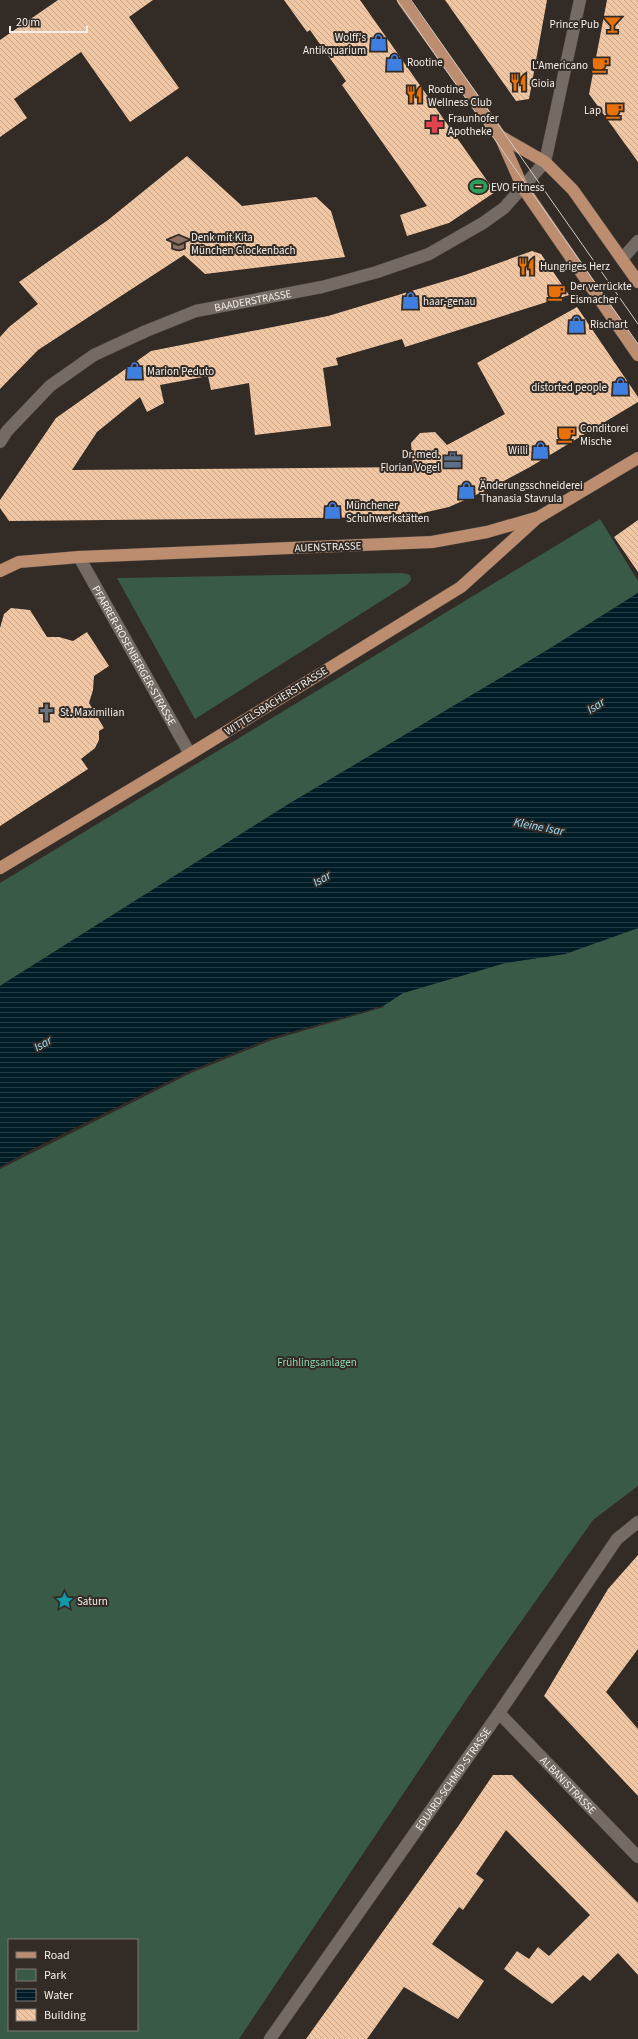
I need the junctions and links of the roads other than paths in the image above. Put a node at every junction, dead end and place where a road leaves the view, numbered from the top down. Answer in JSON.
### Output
{"nodes":[{"id":1,"x":403,"y":0,"type":"edge"},
{"id":2,"x":580,"y":0,"type":"edge"},
{"id":3,"x":500,"y":136,"type":"junction"},
{"id":4,"x":545,"y":162,"type":"junction"},
{"id":5,"x":523,"y":188,"type":"junction"},
{"id":6,"x":638,"y":241,"type":"edge"},
{"id":7,"x":622,"y":260,"type":"junction"},
{"id":8,"x":638,"y":282,"type":"edge"},
{"id":9,"x":638,"y":355,"type":"edge"},
{"id":10,"x":0,"y":442,"type":"edge"},
{"id":11,"x":638,"y":458,"type":"edge"},
{"id":12,"x":539,"y":517,"type":"junction"},
{"id":13,"x":79,"y":557,"type":"junction"},
{"id":14,"x":0,"y":571,"type":"edge"},
{"id":15,"x":190,"y":754,"type":"junction"},
{"id":16,"x":0,"y":868,"type":"edge"},
{"id":17,"x":638,"y":1522,"type":"edge"},
{"id":18,"x":499,"y":1713,"type":"junction"},
{"id":19,"x":638,"y":1857,"type":"edge"},
{"id":20,"x":270,"y":2039,"type":"edge"}],
"edges":[{"from":1,"to":3,"type":"main road"},
{"from":2,"to":4,"type":"street"},
{"from":3,"to":4,"type":"main road"},
{"from":3,"to":5,"type":"main road"},
{"from":4,"to":5,"type":"street","name":"BAADERSTRASSE"},
{"from":4,"to":7,"type":"main road"},
{"from":5,"to":9,"type":"main road"},
{"from":5,"to":10,"type":"street","name":"BAADERSTRASSE"},
{"from":6,"to":7,"type":"street"},
{"from":7,"to":8,"type":"main road"},
{"from":11,"to":12,"type":"main road","name":"AUENSTRASSE"},
{"from":12,"to":13,"type":"main road","name":"AUENSTRASSE"},
{"from":12,"to":15,"type":"main road","name":"WITTELSBACHERSTRASSE"},
{"from":13,"to":14,"type":"main road","name":"AUENSTRASSE"},
{"from":13,"to":15,"type":"street","name":"PFARRER-ROSENBERGER-STRASSE"},
{"from":15,"to":16,"type":"main road","name":"WITTELSBACHERSTRASSE"},
{"from":17,"to":18,"type":"street","name":"EDUARD-SCHMID-STRASSE"},
{"from":18,"to":19,"type":"street","name":"ALBANISTRASSE"},
{"from":18,"to":20,"type":"street","name":"EDUARD-SCHMID-STRASSE"}]}
